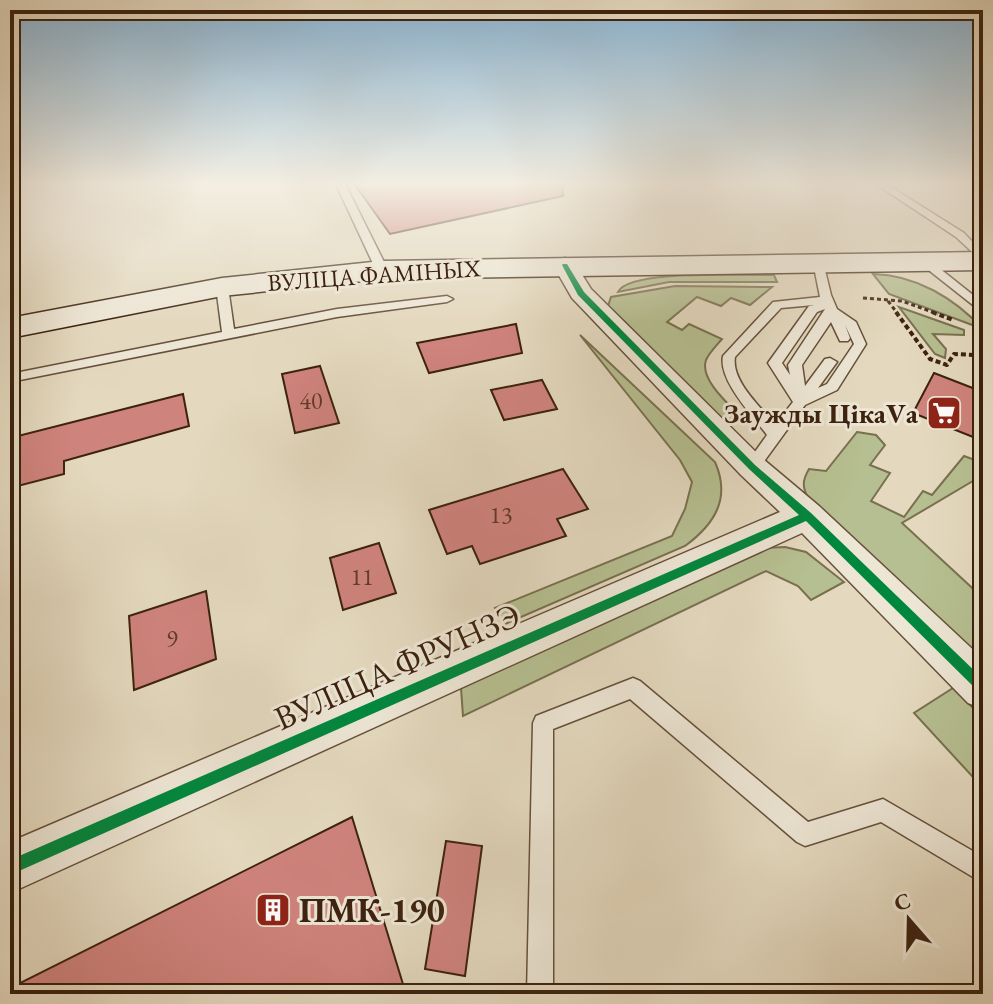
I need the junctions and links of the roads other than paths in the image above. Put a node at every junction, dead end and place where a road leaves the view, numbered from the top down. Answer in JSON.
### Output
{"nodes":[{"id":1,"x":362,"y":229,"type":"edge"},
{"id":2,"x":950,"y":229,"type":"edge"},
{"id":3,"x":983,"y":260,"type":"edge"},
{"id":4,"x":818,"y":262,"type":"junction"},
{"id":5,"x":925,"y":262,"type":"junction"},
{"id":6,"x":565,"y":265,"type":"junction"},
{"id":7,"x":382,"y":270,"type":"junction"},
{"id":8,"x":222,"y":287,"type":"junction"},
{"id":9,"x":447,"y":299,"type":"dead end"},
{"id":10,"x":828,"y":302,"type":"junction"},
{"id":11,"x":983,"y":309,"type":"edge"},
{"id":12,"x":10,"y":328,"type":"edge"},
{"id":13,"x":228,"y":334,"type":"junction"},
{"id":14,"x":844,"y":338,"type":"dead end"},
{"id":15,"x":830,"y":362,"type":"dead end"},
{"id":16,"x":10,"y":378,"type":"edge"},
{"id":17,"x":800,"y":402,"type":"junction"},
{"id":18,"x":775,"y":435,"type":"junction"},
{"id":19,"x":752,"y":467,"type":"junction"},
{"id":20,"x":807,"y":516,"type":"junction"},
{"id":21,"x":983,"y":688,"type":"edge"},
{"id":22,"x":10,"y":868,"type":"edge"},
{"id":23,"x":983,"y":871,"type":"edge"},
{"id":24,"x":540,"y":994,"type":"edge"}],
"edges":[{"from":1,"to":7,"type":"lane"},
{"from":2,"to":3,"type":"lane"},
{"from":3,"to":5,"type":"main road","name":"ВУЛІЦА ФАМІНЫХ"},
{"from":4,"to":5,"type":"main road","name":"ВУЛІЦА ФАМІНЫХ"},
{"from":4,"to":6,"type":"main road","name":"ВУЛІЦА ФАМІНЫХ"},
{"from":4,"to":10,"type":"lane"},
{"from":5,"to":11,"type":"lane"},
{"from":6,"to":7,"type":"main road","name":"ВУЛІЦА ФАМІНЫХ"},
{"from":6,"to":19,"type":"street"},
{"from":7,"to":8,"type":"main road","name":"ВУЛІЦА ФАМІНЫХ"},
{"from":8,"to":12,"type":"main road","name":"ВУЛІЦА ФАМІНЫХ"},
{"from":8,"to":13,"type":"lane"},
{"from":9,"to":13,"type":"lane"},
{"from":10,"to":14,"type":"lane"},
{"from":10,"to":17,"type":"lane"},
{"from":10,"to":17,"type":"lane"},
{"from":10,"to":17,"type":"lane"},
{"from":10,"to":18,"type":"lane"},
{"from":13,"to":16,"type":"lane"},
{"from":15,"to":17,"type":"lane"},
{"from":17,"to":18,"type":"lane"},
{"from":18,"to":19,"type":"lane"},
{"from":19,"to":20,"type":"street"},
{"from":20,"to":21,"type":"street"},
{"from":20,"to":22,"type":"street","name":"ВУЛІЦА ФРУНЗЭ"},
{"from":23,"to":24,"type":"lane"}]}
